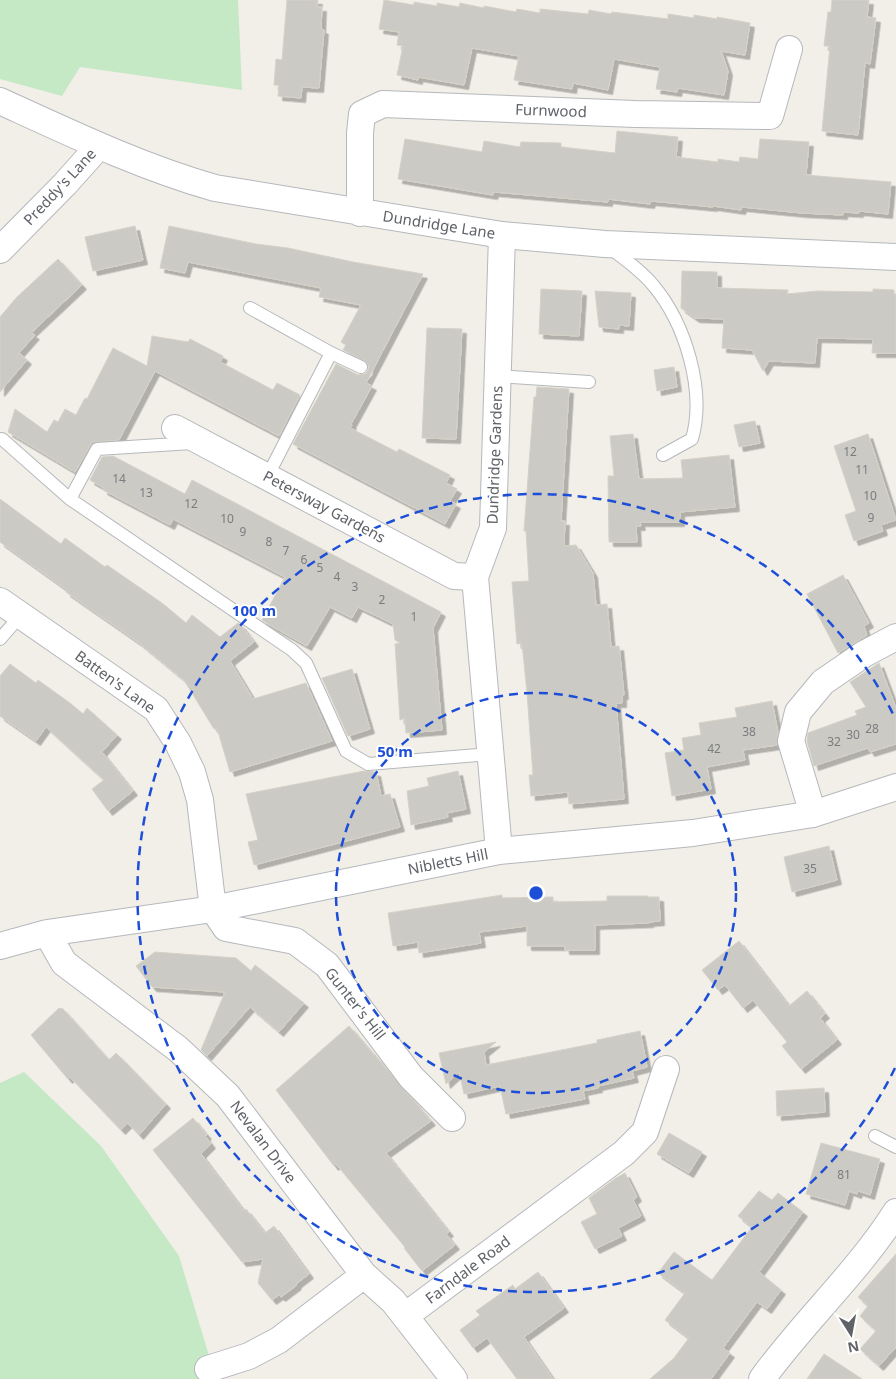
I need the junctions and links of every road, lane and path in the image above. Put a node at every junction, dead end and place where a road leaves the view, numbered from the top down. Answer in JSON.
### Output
{"nodes":[{"id":1,"x":789,"y":49,"type":"dead end"},
{"id":2,"x":0,"y":101,"type":"edge"},
{"id":3,"x":99,"y":146,"type":"junction"},
{"id":4,"x":360,"y":213,"type":"junction"},
{"id":5,"x":502,"y":235,"type":"junction"},
{"id":6,"x":605,"y":244,"type":"junction"},
{"id":7,"x":0,"y":250,"type":"edge"},
{"id":8,"x":896,"y":257,"type":"edge"},
{"id":9,"x":250,"y":308,"type":"dead end"},
{"id":10,"x":331,"y":353,"type":"junction"},
{"id":11,"x":361,"y":367,"type":"dead end"},
{"id":12,"x":498,"y":376,"type":"junction"},
{"id":13,"x":589,"y":382,"type":"dead end"},
{"id":14,"x":175,"y":428,"type":"dead end"},
{"id":15,"x":2,"y":439,"type":"dead end"},
{"id":16,"x":202,"y":443,"type":"junction"},
{"id":17,"x":663,"y":455,"type":"dead end"},
{"id":18,"x":267,"y":477,"type":"junction"},
{"id":19,"x":70,"y":499,"type":"junction"},
{"id":20,"x":475,"y":576,"type":"junction"},
{"id":21,"x":10,"y":608,"type":"edge"},
{"id":22,"x":896,"y":637,"type":"edge"},
{"id":23,"x":0,"y":639,"type":"edge"},
{"id":24,"x":490,"y":754,"type":"junction"},
{"id":25,"x":896,"y":787,"type":"edge"},
{"id":26,"x":813,"y":814,"type":"junction"},
{"id":27,"x":499,"y":851,"type":"junction"},
{"id":28,"x":214,"y":909,"type":"junction"},
{"id":29,"x":47,"y":933,"type":"junction"},
{"id":30,"x":0,"y":946,"type":"edge"},
{"id":31,"x":666,"y":1068,"type":"dead end"},
{"id":32,"x":452,"y":1118,"type":"dead end"},
{"id":33,"x":874,"y":1136,"type":"dead end"},
{"id":34,"x":896,"y":1147,"type":"edge"},
{"id":35,"x":896,"y":1212,"type":"edge"},
{"id":36,"x":364,"y":1276,"type":"junction"},
{"id":37,"x":405,"y":1316,"type":"junction"},
{"id":38,"x":208,"y":1369,"type":"dead end"},
{"id":39,"x":454,"y":1379,"type":"edge"},
{"id":40,"x":762,"y":1379,"type":"edge"}],
"edges":[{"from":1,"to":4,"type":"street","name":"Furnwood"},
{"from":2,"to":3,"type":"street","name":"Dundridge Lane"},
{"from":3,"to":4,"type":"street","name":"Dundridge Lane"},
{"from":3,"to":7,"type":"street","name":"Preddy's Lane"},
{"from":4,"to":5,"type":"street","name":"Dundridge Lane"},
{"from":5,"to":6,"type":"street","name":"Dundridge Lane"},
{"from":5,"to":12,"type":"street","name":"Dundridge Gardens"},
{"from":6,"to":8,"type":"street","name":"Dundridge Lane"},
{"from":6,"to":17,"type":"lane"},
{"from":9,"to":10,"type":"lane"},
{"from":10,"to":11,"type":"lane"},
{"from":10,"to":18,"type":"lane"},
{"from":12,"to":13,"type":"lane"},
{"from":12,"to":20,"type":"street","name":"Dundridge Gardens"},
{"from":14,"to":16,"type":"street","name":"Petersway Gardens"},
{"from":15,"to":19,"type":"lane"},
{"from":16,"to":18,"type":"street","name":"Petersway Gardens"},
{"from":16,"to":19,"type":"lane"},
{"from":18,"to":20,"type":"street","name":"Petersway Gardens"},
{"from":19,"to":24,"type":"lane"},
{"from":20,"to":24,"type":"street","name":"Dundridge Gardens"},
{"from":21,"to":23,"type":"lane"},
{"from":21,"to":28,"type":"street","name":"Batten's Lane"},
{"from":22,"to":26,"type":"street"},
{"from":24,"to":27,"type":"street","name":"Dundridge Gardens"},
{"from":25,"to":26,"type":"street","name":"Nibletts Hill"},
{"from":26,"to":27,"type":"street","name":"Nibletts Hill"},
{"from":27,"to":28,"type":"street","name":"Nibletts Hill"},
{"from":28,"to":29,"type":"street","name":"Nibletts Hill"},
{"from":28,"to":32,"type":"street","name":"Gunter's Hill"},
{"from":29,"to":30,"type":"street","name":"Nibletts Hill"},
{"from":29,"to":36,"type":"street","name":"Nevalan Drive"},
{"from":31,"to":37,"type":"street","name":"Farndale Road"},
{"from":33,"to":34,"type":"lane"},
{"from":35,"to":40,"type":"street"},
{"from":36,"to":37,"type":"street","name":"Nevalan Drive"},
{"from":36,"to":38,"type":"street"},
{"from":37,"to":39,"type":"street","name":"Nevalan Drive"}]}
